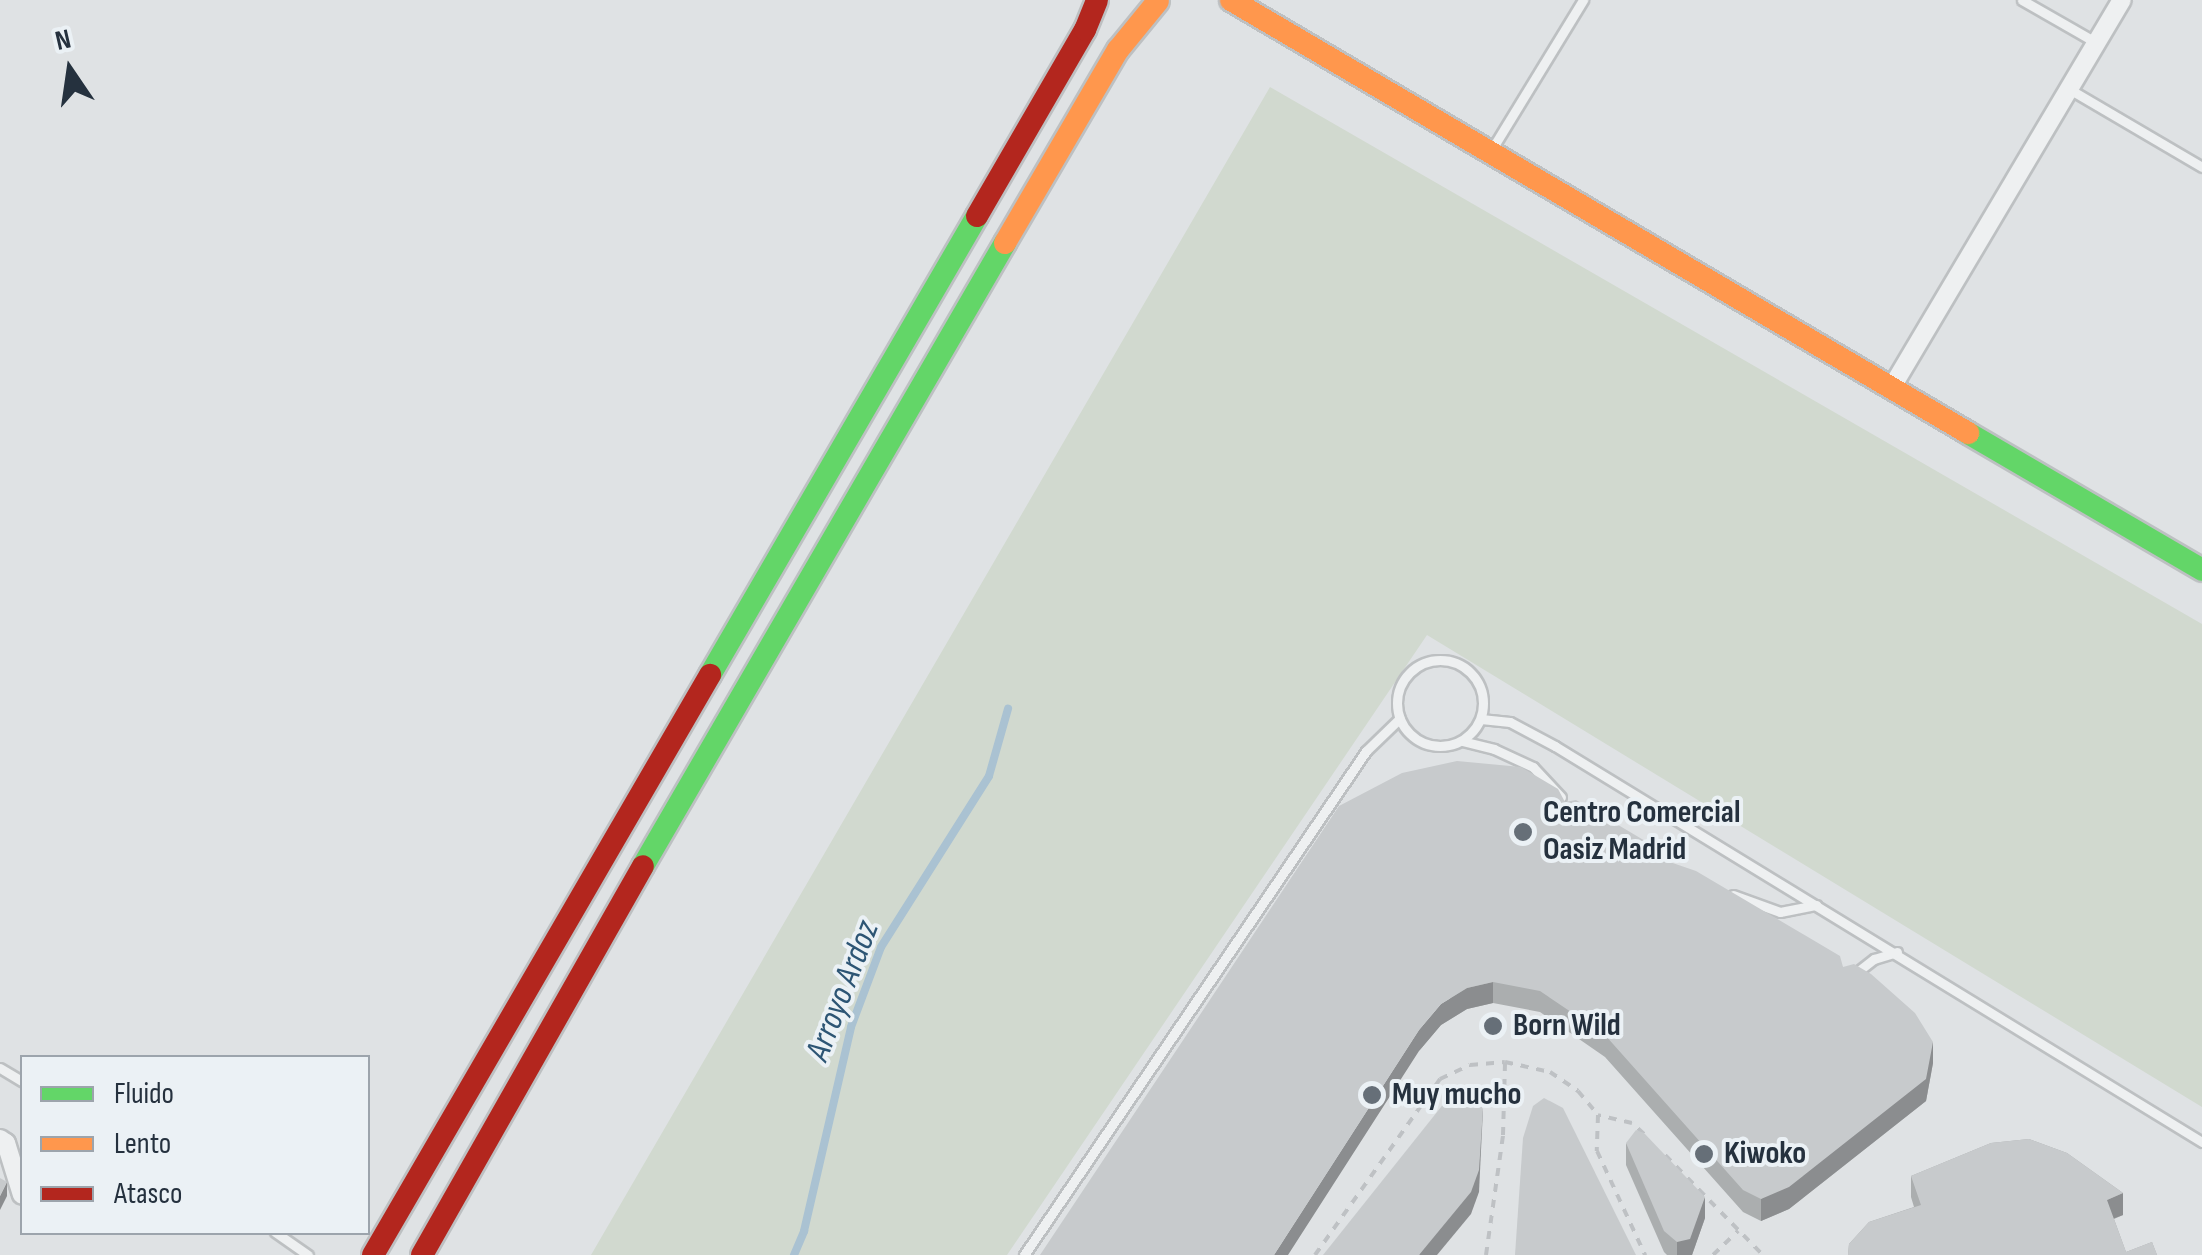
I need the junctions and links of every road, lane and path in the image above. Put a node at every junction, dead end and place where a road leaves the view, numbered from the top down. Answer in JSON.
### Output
{"nodes":[{"id":1,"x":1097,"y":0,"type":"edge"},
{"id":2,"x":1136,"y":0,"type":"edge"},
{"id":3,"x":1231,"y":0,"type":"edge"},
{"id":4,"x":1583,"y":0,"type":"edge"},
{"id":5,"x":2022,"y":0,"type":"edge"},
{"id":6,"x":2122,"y":0,"type":"edge"},
{"id":7,"x":1160,"y":1,"type":"edge"},
{"id":8,"x":2097,"y":43,"type":"junction"},
{"id":9,"x":2069,"y":89,"type":"junction"},
{"id":10,"x":1490,"y":151,"type":"junction"},
{"id":11,"x":2202,"y":167,"type":"edge"},
{"id":12,"x":1892,"y":387,"type":"junction"},
{"id":13,"x":2202,"y":570,"type":"edge"},
{"id":14,"x":1400,"y":718,"type":"junction"},
{"id":15,"x":1482,"y":719,"type":"junction"},
{"id":16,"x":1462,"y":741,"type":"junction"},
{"id":17,"x":1563,"y":803,"type":"edge"},
{"id":18,"x":1726,"y":892,"type":"edge"},
{"id":19,"x":1816,"y":905,"type":"junction"},
{"id":20,"x":1898,"y":952,"type":"junction"},
{"id":21,"x":1847,"y":982,"type":"edge"},
{"id":22,"x":1506,"y":1062,"type":"junction"},
{"id":23,"x":1598,"y":1116,"type":"junction"},
{"id":24,"x":1644,"y":1135,"type":"edge"},
{"id":25,"x":0,"y":1140,"type":"edge"},
{"id":26,"x":2202,"y":1142,"type":"edge"},
{"id":27,"x":1657,"y":1147,"type":"edge"},
{"id":28,"x":20,"y":1188,"type":"edge"},
{"id":29,"x":1738,"y":1231,"type":"junction"},
{"id":30,"x":279,"y":1235,"type":"edge"},
{"id":31,"x":308,"y":1255,"type":"edge"},
{"id":32,"x":373,"y":1255,"type":"edge"},
{"id":33,"x":422,"y":1255,"type":"edge"},
{"id":34,"x":1024,"y":1255,"type":"edge"},
{"id":35,"x":1314,"y":1255,"type":"edge"},
{"id":36,"x":1486,"y":1255,"type":"edge"},
{"id":37,"x":1645,"y":1255,"type":"edge"},
{"id":38,"x":1713,"y":1255,"type":"edge"},
{"id":39,"x":1762,"y":1255,"type":"edge"}],
"edges":[{"from":1,"to":32,"type":"street"},
{"from":2,"to":7,"type":"street"},
{"from":3,"to":10,"type":"street"},
{"from":4,"to":10,"type":"lane"},
{"from":5,"to":8,"type":"lane"},
{"from":6,"to":8,"type":"street"},
{"from":7,"to":33,"type":"street"},
{"from":8,"to":9,"type":"street"},
{"from":9,"to":11,"type":"lane"},
{"from":9,"to":12,"type":"street"},
{"from":10,"to":12,"type":"street"},
{"from":12,"to":13,"type":"street"},
{"from":14,"to":15,"type":"lane"},
{"from":14,"to":16,"type":"lane"},
{"from":14,"to":34,"type":"lane"},
{"from":15,"to":16,"type":"lane"},
{"from":15,"to":19,"type":"lane"},
{"from":16,"to":17,"type":"lane"},
{"from":18,"to":19,"type":"lane"},
{"from":19,"to":20,"type":"lane"},
{"from":20,"to":21,"type":"lane"},
{"from":20,"to":26,"type":"lane"},
{"from":22,"to":23,"type":"path"},
{"from":22,"to":35,"type":"path"},
{"from":22,"to":36,"type":"path"},
{"from":23,"to":24,"type":"path"},
{"from":23,"to":37,"type":"path"},
{"from":25,"to":28,"type":"street"},
{"from":27,"to":29,"type":"path"},
{"from":29,"to":38,"type":"path"},
{"from":29,"to":39,"type":"path"},
{"from":30,"to":31,"type":"lane"}]}
